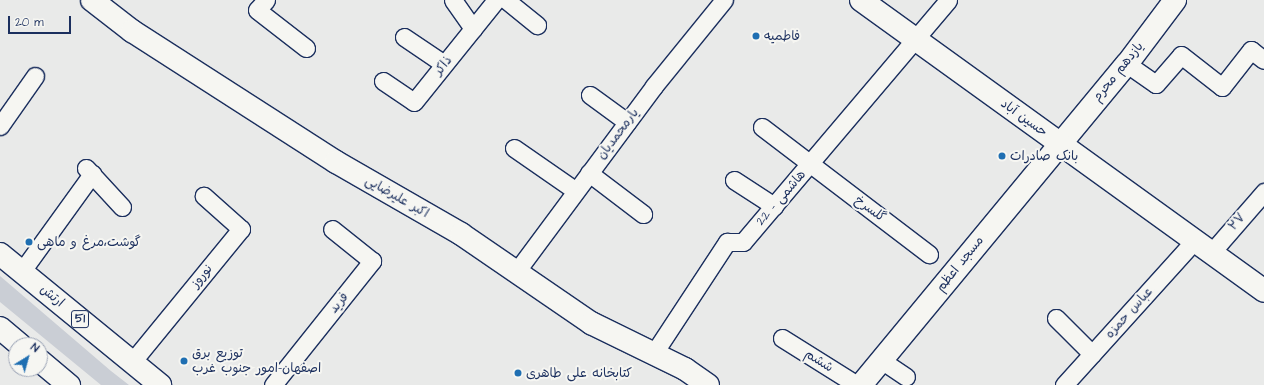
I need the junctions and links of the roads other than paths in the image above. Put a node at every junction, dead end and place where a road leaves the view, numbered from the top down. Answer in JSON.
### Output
{"nodes":[{"id":1,"x":92,"y":0,"type":"edge"},
{"id":2,"x":266,"y":0,"type":"edge"},
{"id":3,"x":454,"y":0,"type":"edge"},
{"id":4,"x":496,"y":0,"type":"edge"},
{"id":5,"x":506,"y":0,"type":"edge"},
{"id":6,"x":724,"y":0,"type":"edge"},
{"id":7,"x":861,"y":0,"type":"edge"},
{"id":8,"x":948,"y":0,"type":"edge"},
{"id":9,"x":1175,"y":0,"type":"edge"},
{"id":10,"x":538,"y":25,"type":"dead end"},
{"id":11,"x":473,"y":29,"type":"junction"},
{"id":12,"x":404,"y":37,"type":"dead end"},
{"id":13,"x":917,"y":41,"type":"junction"},
{"id":14,"x":306,"y":48,"type":"dead end"},
{"id":15,"x":1264,"y":60,"type":"edge"},
{"id":16,"x":444,"y":64,"type":"junction"},
{"id":17,"x":1127,"y":64,"type":"junction"},
{"id":18,"x":35,"y":76,"type":"dead end"},
{"id":19,"x":383,"y":82,"type":"dead end"},
{"id":20,"x":590,"y":95,"type":"dead end"},
{"id":21,"x":627,"y":122,"type":"junction"},
{"id":22,"x":0,"y":126,"type":"edge"},
{"id":23,"x":762,"y":127,"type":"dead end"},
{"id":24,"x":1058,"y":143,"type":"junction"},
{"id":25,"x":514,"y":148,"type":"dead end"},
{"id":26,"x":811,"y":164,"type":"junction"},
{"id":27,"x":589,"y":173,"type":"junction"},
{"id":28,"x":734,"y":180,"type":"dead end"},
{"id":29,"x":576,"y":191,"type":"junction"},
{"id":30,"x":1264,"y":192,"type":"edge"},
{"id":31,"x":204,"y":196,"type":"dead end"},
{"id":32,"x":774,"y":206,"type":"junction"},
{"id":33,"x":122,"y":207,"type":"dead end"},
{"id":34,"x":643,"y":214,"type":"dead end"},
{"id":35,"x":332,"y":229,"type":"dead end"},
{"id":36,"x":1203,"y":247,"type":"junction"},
{"id":37,"x":0,"y":254,"type":"edge"},
{"id":38,"x":929,"y":254,"type":"dead end"},
{"id":39,"x":22,"y":271,"type":"junction"},
{"id":40,"x":516,"y":272,"type":"junction"},
{"id":41,"x":1264,"y":291,"type":"edge"},
{"id":42,"x":1056,"y":318,"type":"dead end"},
{"id":43,"x":0,"y":328,"type":"edge"},
{"id":44,"x":11,"y":337,"type":"edge"},
{"id":45,"x":782,"y":338,"type":"dead end"},
{"id":46,"x":654,"y":354,"type":"junction"},
{"id":47,"x":1092,"y":354,"type":"junction"},
{"id":48,"x":882,"y":360,"type":"junction"},
{"id":49,"x":132,"y":362,"type":"junction"},
{"id":50,"x":48,"y":368,"type":"edge"},
{"id":51,"x":906,"y":377,"type":"dead end"},
{"id":52,"x":69,"y":385,"type":"edge"},
{"id":53,"x":160,"y":385,"type":"edge"},
{"id":54,"x":274,"y":385,"type":"edge"},
{"id":55,"x":708,"y":385,"type":"edge"},
{"id":56,"x":857,"y":385,"type":"edge"},
{"id":57,"x":861,"y":385,"type":"edge"},
{"id":58,"x":1064,"y":385,"type":"edge"}],
"edges":[{"from":1,"to":40,"type":"street","name":"اکبر علیرضایی"},
{"from":2,"to":14,"type":"street"},
{"from":3,"to":11,"type":"street"},
{"from":4,"to":11,"type":"street","name":"ذاکر"},
{"from":5,"to":10,"type":"street"},
{"from":6,"to":21,"type":"street","name":"یارمحمدیان"},
{"from":7,"to":13,"type":"street","name":"حسین آباد"},
{"from":8,"to":13,"type":"street","name":"هاشمی - 22"},
{"from":9,"to":17,"type":"street","name":"یازدهم محرم"},
{"from":11,"to":16,"type":"street","name":"ذاکر"},
{"from":12,"to":16,"type":"street"},
{"from":13,"to":24,"type":"street","name":"حسین آباد"},
{"from":13,"to":26,"type":"street","name":"هاشمی - 22"},
{"from":15,"to":17,"type":"street"},
{"from":16,"to":19,"type":"street","name":"ذاکر"},
{"from":17,"to":24,"type":"street","name":"یازدهم محرم"},
{"from":18,"to":22,"type":"street"},
{"from":20,"to":21,"type":"street"},
{"from":21,"to":27,"type":"street","name":"یارمحمدیان"},
{"from":23,"to":26,"type":"street","name":"گلسرخ"},
{"from":24,"to":36,"type":"street","name":"حسین آباد"},
{"from":24,"to":48,"type":"street","name":"مسجد اعظم"},
{"from":25,"to":29,"type":"street"},
{"from":26,"to":32,"type":"street","name":"هاشمی - 22"},
{"from":26,"to":38,"type":"street","name":"گلسرخ"},
{"from":27,"to":29,"type":"street","name":"یارمحمدیان"},
{"from":27,"to":34,"type":"street"},
{"from":28,"to":32,"type":"street"},
{"from":29,"to":40,"type":"street","name":"یارمحمدیان"},
{"from":30,"to":36,"type":"street","name":"۲۷"},
{"from":31,"to":49,"type":"street","name":"نوروز"},
{"from":32,"to":46,"type":"street","name":"هاشمی - 22"},
{"from":33,"to":39,"type":"street"},
{"from":35,"to":54,"type":"street","name":"فرید"},
{"from":36,"to":41,"type":"street","name":"حسین آباد"},
{"from":36,"to":47,"type":"street","name":"عباس حمزه"},
{"from":37,"to":39,"type":"street","name":"ارتش","number":"51"},
{"from":39,"to":49,"type":"street","name":"ارتش","number":"51"},
{"from":40,"to":46,"type":"street","name":"اکبر علیرضایی"},
{"from":42,"to":47,"type":"street"},
{"from":43,"to":44,"type":"street"},
{"from":45,"to":56,"type":"street","name":"ششم"},
{"from":46,"to":55,"type":"street","name":"اکبر علیرضایی"},
{"from":47,"to":58,"type":"street","name":"عباس حمزه"},
{"from":48,"to":51,"type":"street"},
{"from":48,"to":57,"type":"street","name":"مسجد اعظم"},
{"from":49,"to":53,"type":"street","name":"ارتش","number":"51"},
{"from":50,"to":52,"type":"street"}]}
